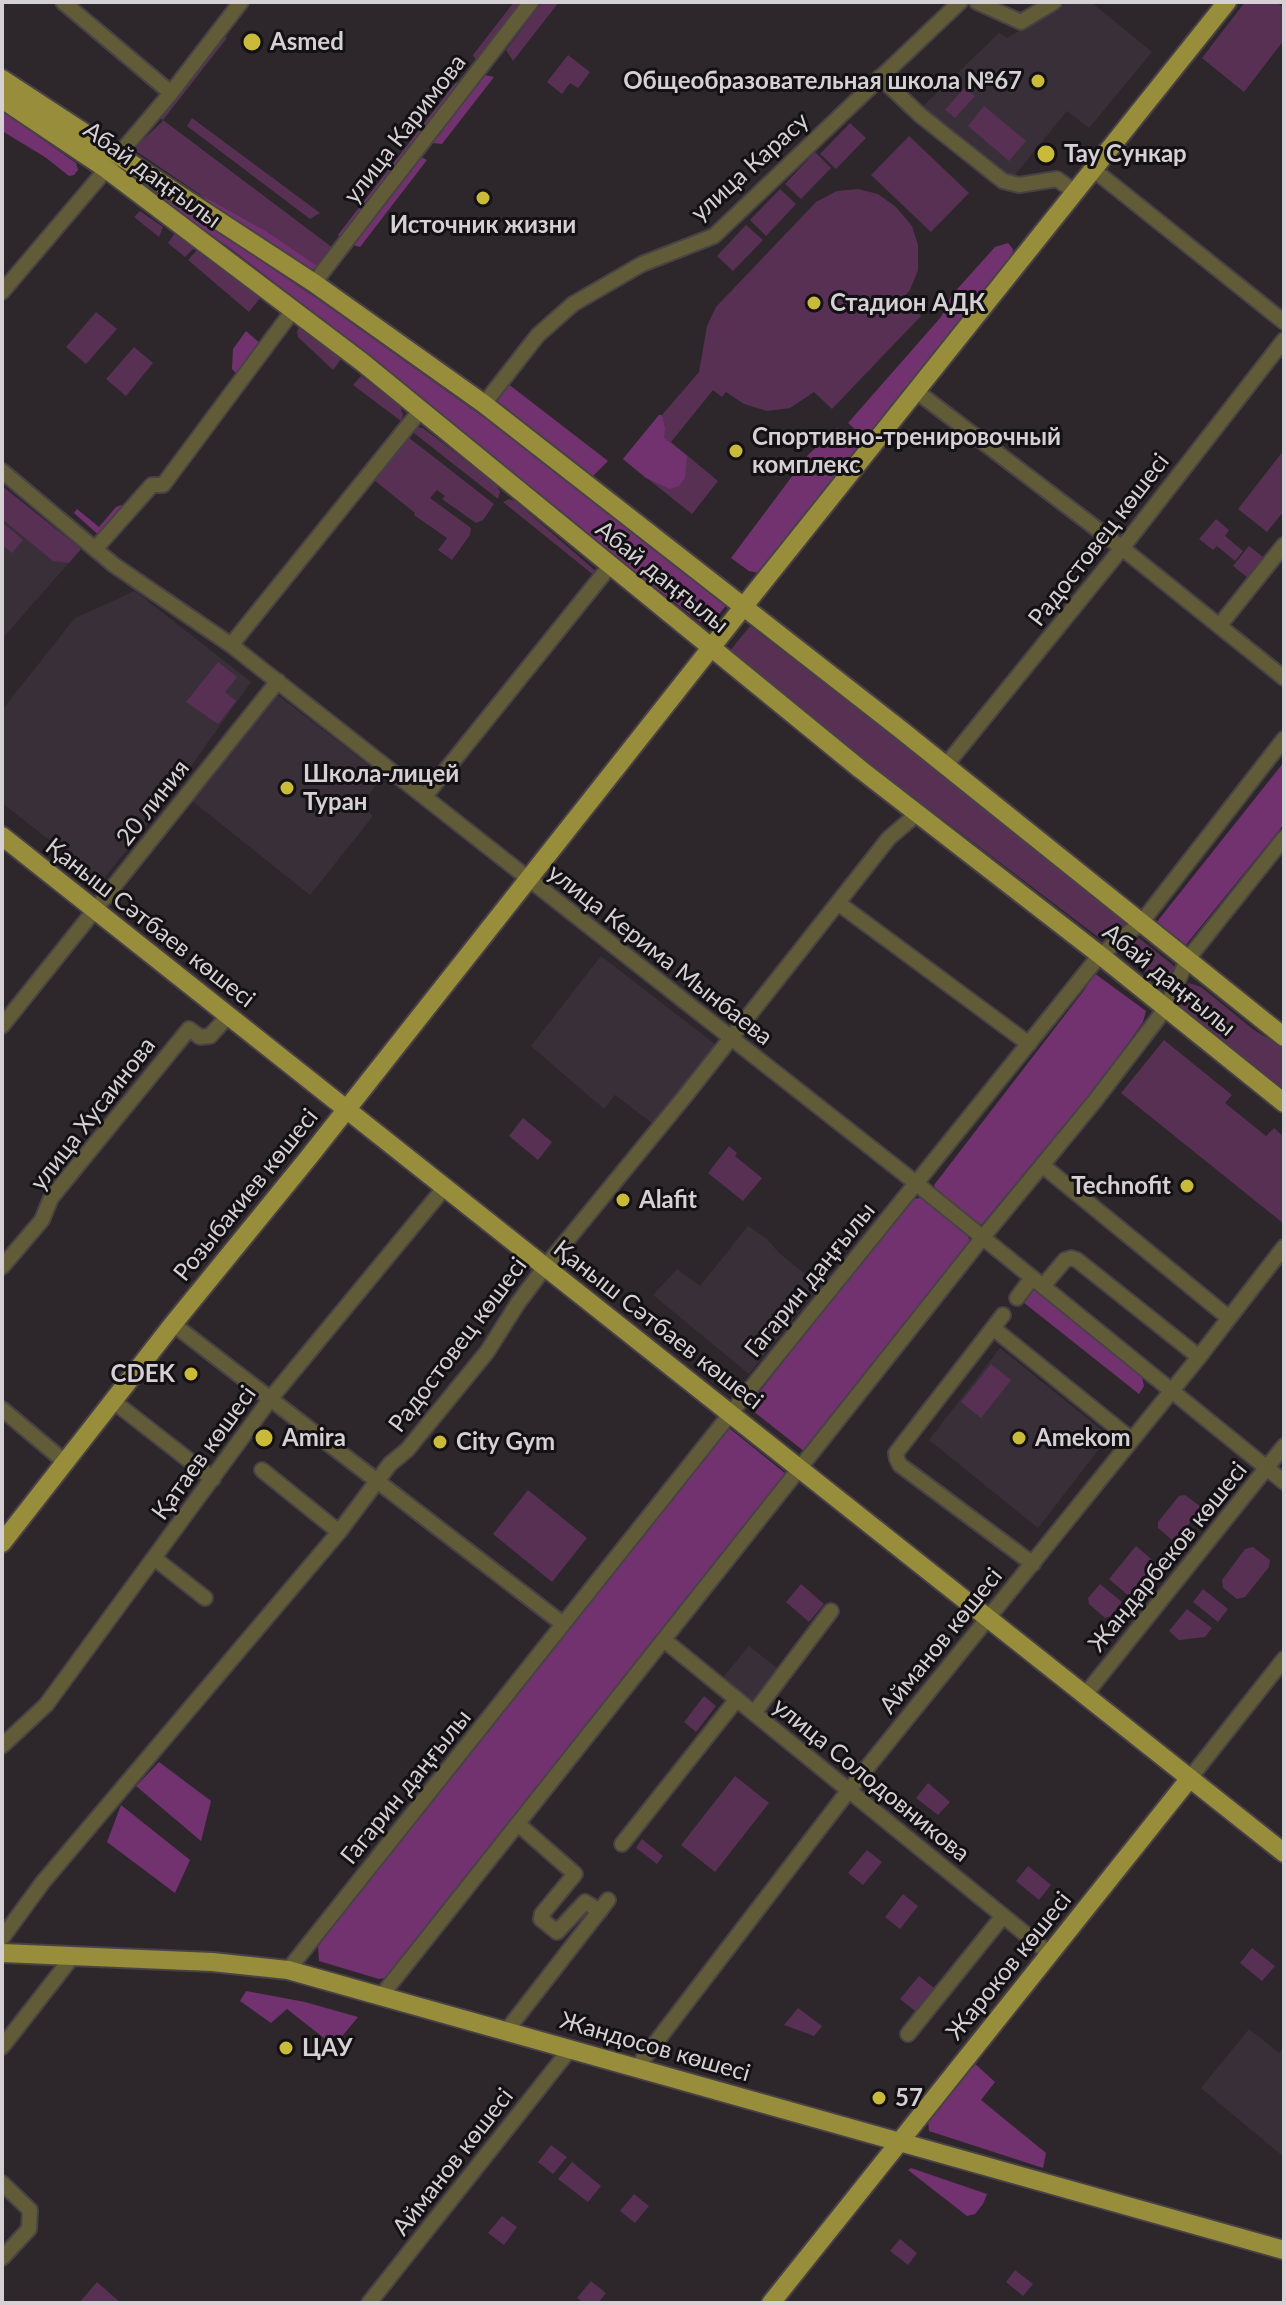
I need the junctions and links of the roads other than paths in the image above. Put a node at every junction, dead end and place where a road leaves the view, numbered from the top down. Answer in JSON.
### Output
{"nodes":[{"id":1,"x":63,"y":2,"type":"edge"},
{"id":2,"x":241,"y":2,"type":"edge"},
{"id":3,"x":531,"y":2,"type":"edge"},
{"id":4,"x":960,"y":2,"type":"edge"},
{"id":5,"x":977,"y":2,"type":"edge"},
{"id":6,"x":1054,"y":2,"type":"edge"},
{"id":7,"x":1227,"y":2,"type":"edge"},
{"id":8,"x":880,"y":77,"type":"junction"},
{"id":9,"x":2,"y":79,"type":"edge"},
{"id":10,"x":171,"y":93,"type":"junction"},
{"id":11,"x":2,"y":99,"type":"edge"},
{"id":12,"x":111,"y":160,"type":"junction"},
{"id":13,"x":1094,"y":170,"type":"junction"},
{"id":14,"x":1075,"y":192,"type":"junction"},
{"id":15,"x":314,"y":283,"type":"junction"},
{"id":16,"x":2,"y":292,"type":"edge"},
{"id":17,"x":294,"y":309,"type":"junction"},
{"id":18,"x":1284,"y":322,"type":"edge"},
{"id":19,"x":1284,"y":340,"type":"edge"},
{"id":20,"x":916,"y":391,"type":"junction"},
{"id":21,"x":484,"y":404,"type":"junction"},
{"id":22,"x":420,"y":411,"type":"junction"},
{"id":23,"x":2,"y":471,"type":"edge"},
{"id":24,"x":1284,"y":545,"type":"edge"},
{"id":25,"x":1122,"y":548,"type":"junction"},
{"id":26,"x":95,"y":549,"type":"junction"},
{"id":27,"x":610,"y":566,"type":"junction"},
{"id":28,"x":744,"y":606,"type":"junction"},
{"id":29,"x":1219,"y":626,"type":"junction"},
{"id":30,"x":231,"y":645,"type":"junction"},
{"id":31,"x":711,"y":649,"type":"junction"},
{"id":32,"x":1284,"y":678,"type":"edge"},
{"id":33,"x":278,"y":681,"type":"junction"},
{"id":34,"x":1284,"y":739,"type":"edge"},
{"id":35,"x":946,"y":765,"type":"junction"},
{"id":36,"x":425,"y":796,"type":"junction"},
{"id":37,"x":917,"y":814,"type":"junction"},
{"id":38,"x":2,"y":836,"type":"edge"},
{"id":39,"x":1284,"y":838,"type":"edge"},
{"id":40,"x":528,"y":879,"type":"junction"},
{"id":41,"x":838,"y":903,"type":"junction"},
{"id":42,"x":96,"y":911,"type":"junction"},
{"id":43,"x":1141,"y":923,"type":"junction"},
{"id":44,"x":1100,"y":955,"type":"junction"},
{"id":45,"x":1187,"y":960,"type":"junction"},
{"id":46,"x":1166,"y":1008,"type":"junction"},
{"id":47,"x":228,"y":1016,"type":"junction"},
{"id":48,"x":2,"y":1026,"type":"edge"},
{"id":49,"x":1284,"y":1037,"type":"edge"},
{"id":50,"x":730,"y":1039,"type":"junction"},
{"id":51,"x":1029,"y":1044,"type":"junction"},
{"id":52,"x":1284,"y":1103,"type":"edge"},
{"id":53,"x":346,"y":1109,"type":"junction"},
{"id":54,"x":1042,"y":1165,"type":"junction"},
{"id":55,"x":917,"y":1184,"type":"junction"},
{"id":56,"x":445,"y":1187,"type":"junction"},
{"id":57,"x":983,"y":1237,"type":"junction"},
{"id":58,"x":1284,"y":1247,"type":"edge"},
{"id":59,"x":2,"y":1267,"type":"edge"},
{"id":60,"x":545,"y":1267,"type":"junction"},
{"id":61,"x":1038,"y":1282,"type":"junction"},
{"id":62,"x":1017,"y":1298,"type":"dead end"},
{"id":63,"x":1003,"y":1315,"type":"dead end"},
{"id":64,"x":1229,"y":1318,"type":"junction"},
{"id":65,"x":173,"y":1324,"type":"junction"},
{"id":66,"x":993,"y":1328,"type":"junction"},
{"id":67,"x":1199,"y":1357,"type":"junction"},
{"id":68,"x":1171,"y":1391,"type":"junction"},
{"id":69,"x":271,"y":1398,"type":"junction"},
{"id":70,"x":113,"y":1401,"type":"junction"},
{"id":71,"x":2,"y":1409,"type":"edge"},
{"id":72,"x":731,"y":1413,"type":"junction"},
{"id":73,"x":1132,"y":1440,"type":"junction"},
{"id":74,"x":1284,"y":1446,"type":"edge"},
{"id":75,"x":65,"y":1462,"type":"junction"},
{"id":76,"x":800,"y":1469,"type":"junction"},
{"id":77,"x":1267,"y":1469,"type":"junction"},
{"id":78,"x":262,"y":1470,"type":"dead end"},
{"id":79,"x":213,"y":1479,"type":"junction"},
{"id":80,"x":379,"y":1482,"type":"junction"},
{"id":81,"x":1284,"y":1482,"type":"edge"},
{"id":82,"x":339,"y":1532,"type":"junction"},
{"id":83,"x":2,"y":1543,"type":"edge"},
{"id":84,"x":154,"y":1558,"type":"junction"},
{"id":85,"x":1033,"y":1564,"type":"junction"},
{"id":86,"x":205,"y":1598,"type":"dead end"},
{"id":87,"x":831,"y":1611,"type":"dead end"},
{"id":88,"x":989,"y":1618,"type":"junction"},
{"id":89,"x":563,"y":1624,"type":"junction"},
{"id":90,"x":664,"y":1640,"type":"junction"},
{"id":91,"x":1284,"y":1659,"type":"edge"},
{"id":92,"x":1085,"y":1695,"type":"junction"},
{"id":93,"x":737,"y":1699,"type":"junction"},
{"id":94,"x":754,"y":1713,"type":"junction"},
{"id":95,"x":2,"y":1746,"type":"edge"},
{"id":96,"x":1190,"y":1778,"type":"junction"},
{"id":97,"x":849,"y":1790,"type":"junction"},
{"id":98,"x":518,"y":1824,"type":"junction"},
{"id":99,"x":622,"y":1844,"type":"dead end"},
{"id":100,"x":1284,"y":1853,"type":"edge"},
{"id":101,"x":1003,"y":1916,"type":"junction"},
{"id":102,"x":2,"y":1938,"type":"edge"},
{"id":103,"x":2,"y":1953,"type":"edge"},
{"id":104,"x":1050,"y":1954,"type":"junction"},
{"id":105,"x":73,"y":1956,"type":"junction"},
{"id":106,"x":288,"y":1970,"type":"junction"},
{"id":107,"x":381,"y":1996,"type":"junction"},
{"id":108,"x":507,"y":2030,"type":"junction"},
{"id":109,"x":908,"y":2034,"type":"dead end"},
{"id":110,"x":2,"y":2047,"type":"edge"},
{"id":111,"x":571,"y":2048,"type":"junction"},
{"id":112,"x":637,"y":2067,"type":"junction"},
{"id":113,"x":900,"y":2141,"type":"junction"},
{"id":114,"x":2,"y":2183,"type":"edge"},
{"id":115,"x":1284,"y":2250,"type":"edge"},
{"id":116,"x":2,"y":2258,"type":"edge"},
{"id":117,"x":369,"y":2303,"type":"edge"},
{"id":118,"x":771,"y":2303,"type":"edge"}],
"edges":[{"from":1,"to":10,"type":"street"},
{"from":2,"to":10,"type":"street"},
{"from":3,"to":15,"type":"street","name":"улица Каримова"},
{"from":4,"to":8,"type":"street","name":"улица Карасу"},
{"from":5,"to":6,"type":"street"},
{"from":7,"to":13,"type":"main road"},
{"from":8,"to":14,"type":"street"},
{"from":8,"to":21,"type":"street","name":"улица Карасу"},
{"from":9,"to":12,"type":"main road","name":"Абай даңғылы"},
{"from":10,"to":12,"type":"street"},
{"from":11,"to":12,"type":"main road","name":"Абай даңғылы"},
{"from":12,"to":15,"type":"main road","name":"Абай даңғылы"},
{"from":12,"to":16,"type":"street"},
{"from":12,"to":17,"type":"main road","name":"Абай даңғылы"},
{"from":13,"to":14,"type":"main road"},
{"from":13,"to":18,"type":"street"},
{"from":14,"to":20,"type":"main road"},
{"from":15,"to":21,"type":"main road","name":"Абай даңғылы"},
{"from":17,"to":22,"type":"main road","name":"Абай даңғылы"},
{"from":17,"to":26,"type":"street"},
{"from":19,"to":25,"type":"street","name":"Радостовец көшесі"},
{"from":20,"to":25,"type":"street"},
{"from":20,"to":28,"type":"main road"},
{"from":21,"to":28,"type":"main road","name":"Абай даңғылы"},
{"from":22,"to":27,"type":"main road","name":"Абай даңғылы"},
{"from":22,"to":30,"type":"street"},
{"from":23,"to":26,"type":"street","name":"улица Керима Мынбаева"},
{"from":24,"to":29,"type":"street"},
{"from":25,"to":29,"type":"street"},
{"from":25,"to":35,"type":"street","name":"Радостовец көшесі"},
{"from":26,"to":30,"type":"street","name":"улица Керима Мынбаева"},
{"from":27,"to":31,"type":"main road","name":"Абай даңғылы"},
{"from":27,"to":36,"type":"street"},
{"from":28,"to":31,"type":"main road"},
{"from":28,"to":35,"type":"main road","name":"Абай даңғылы"},
{"from":29,"to":32,"type":"street"},
{"from":30,"to":33,"type":"street","name":"улица Керима Мынбаева"},
{"from":31,"to":37,"type":"main road","name":"Абай даңғылы"},
{"from":31,"to":40,"type":"main road","name":"Розыбакиев көшесі"},
{"from":33,"to":36,"type":"street","name":"улица Керима Мынбаева"},
{"from":33,"to":42,"type":"street","name":"20 линия"},
{"from":34,"to":43,"type":"street","name":"Гагарин даңғылы"},
{"from":35,"to":43,"type":"main road","name":"Абай даңғылы"},
{"from":36,"to":40,"type":"street","name":"улица Керима Мынбаева"},
{"from":37,"to":41,"type":"street","name":"Радостовец көшесі"},
{"from":37,"to":44,"type":"main road","name":"Абай даңғылы"},
{"from":38,"to":42,"type":"main road","name":"Қаныш Сәтбаев көшесі"},
{"from":39,"to":45,"type":"street"},
{"from":40,"to":50,"type":"street","name":"улица Керима Мынбаева"},
{"from":40,"to":53,"type":"main road","name":"Розыбакиев көшесі"},
{"from":41,"to":50,"type":"street","name":"Радостовец көшесі"},
{"from":41,"to":51,"type":"street"},
{"from":42,"to":47,"type":"main road","name":"Қаныш Сәтбаев көшесі"},
{"from":42,"to":48,"type":"street","name":"20 линия"},
{"from":43,"to":44,"type":"street","name":"Гагарин даңғылы"},
{"from":43,"to":45,"type":"main road","name":"Абай даңғылы"},
{"from":44,"to":46,"type":"main road","name":"Абай даңғылы"},
{"from":44,"to":51,"type":"street","name":"Гагарин даңғылы"},
{"from":45,"to":46,"type":"street"},
{"from":45,"to":49,"type":"main road","name":"Абай даңғылы"},
{"from":46,"to":52,"type":"main road","name":"Абай даңғылы"},
{"from":46,"to":54,"type":"street"},
{"from":47,"to":53,"type":"main road","name":"Қаныш Сәтбаев көшесі"},
{"from":47,"to":59,"type":"street","name":"улица Хусаинова"},
{"from":50,"to":55,"type":"street","name":"улица Керима Мынбаева"},
{"from":50,"to":60,"type":"street","name":"Радостовец көшесі"},
{"from":51,"to":55,"type":"street","name":"Гагарин даңғылы"},
{"from":53,"to":56,"type":"main road","name":"Қаныш Сәтбаев көшесі"},
{"from":53,"to":65,"type":"main road","name":"Розыбакиев көшесі"},
{"from":54,"to":57,"type":"street"},
{"from":54,"to":64,"type":"street"},
{"from":55,"to":57,"type":"street","name":"улица Керима Мынбаева"},
{"from":55,"to":72,"type":"street","name":"Гагарин даңғылы"},
{"from":56,"to":60,"type":"main road","name":"Қаныш Сәтбаев көшесі"},
{"from":56,"to":69,"type":"street","name":"Қатаев көшесі"},
{"from":57,"to":61,"type":"street","name":"улица Керима Мынбаева"},
{"from":57,"to":76,"type":"street"},
{"from":58,"to":64,"type":"street","name":"Айманов көшесі"},
{"from":60,"to":72,"type":"main road","name":"Қаныш Сәтбаев көшесі"},
{"from":60,"to":80,"type":"street","name":"Радостовец көшесі"},
{"from":61,"to":62,"type":"street"},
{"from":61,"to":67,"type":"street"},
{"from":61,"to":68,"type":"street","name":"улица Керима Мынбаева"},
{"from":63,"to":66,"type":"street"},
{"from":64,"to":67,"type":"street","name":"Айманов көшесі"},
{"from":65,"to":69,"type":"street"},
{"from":65,"to":70,"type":"main road","name":"Розыбакиев көшесі"},
{"from":66,"to":73,"type":"street"},
{"from":66,"to":85,"type":"street"},
{"from":67,"to":68,"type":"street","name":"Айманов көшесі"},
{"from":68,"to":73,"type":"street","name":"Айманов көшесі"},
{"from":68,"to":77,"type":"street","name":"улица Керима Мынбаева"},
{"from":69,"to":79,"type":"street","name":"Қатаев көшесі"},
{"from":69,"to":80,"type":"street"},
{"from":70,"to":75,"type":"main road","name":"Розыбакиев көшесі"},
{"from":70,"to":79,"type":"street"},
{"from":71,"to":75,"type":"street"},
{"from":72,"to":76,"type":"main road","name":"Қаныш Сәтбаев көшесі"},
{"from":72,"to":89,"type":"street","name":"Гагарин даңғылы"},
{"from":73,"to":85,"type":"street","name":"Айманов көшесі"},
{"from":74,"to":77,"type":"street","name":"Жандарбеков көшесі"},
{"from":75,"to":83,"type":"main road","name":"Розыбакиев көшесі"},
{"from":76,"to":88,"type":"main road","name":"Қаныш Сәтбаев көшесі"},
{"from":76,"to":90,"type":"street"},
{"from":77,"to":81,"type":"street","name":"улица Керима Мынбаева"},
{"from":77,"to":92,"type":"street","name":"Жандарбеков көшесі"},
{"from":78,"to":82,"type":"street"},
{"from":79,"to":84,"type":"street","name":"Қатаев көшесі"},
{"from":80,"to":82,"type":"street","name":"Радостовец көшесі"},
{"from":80,"to":89,"type":"street"},
{"from":82,"to":102,"type":"street","name":"Радостовец көшесі"},
{"from":84,"to":86,"type":"street"},
{"from":84,"to":95,"type":"street","name":"Қатаев көшесі"},
{"from":85,"to":88,"type":"street","name":"Айманов көшесі"},
{"from":87,"to":94,"type":"street"},
{"from":88,"to":92,"type":"main road","name":"Қаныш Сәтбаев көшесі"},
{"from":88,"to":97,"type":"street","name":"Айманов көшесі"},
{"from":89,"to":106,"type":"street","name":"Гагарин даңғылы"},
{"from":90,"to":93,"type":"street","name":"улица Солодовникова"},
{"from":90,"to":98,"type":"street"},
{"from":91,"to":96,"type":"street","name":"Жароков көшесі"},
{"from":92,"to":96,"type":"main road","name":"Қаныш Сәтбаев көшесі"},
{"from":93,"to":94,"type":"street","name":"улица Солодовникова"},
{"from":93,"to":99,"type":"street"},
{"from":94,"to":97,"type":"street","name":"улица Солодовникова"},
{"from":96,"to":100,"type":"main road","name":"Қаныш Сәтбаев көшесі"},
{"from":96,"to":104,"type":"main road","name":"Жароков көшесі"},
{"from":97,"to":101,"type":"street","name":"улица Солодовникова"},
{"from":97,"to":112,"type":"street","name":"Айманов көшесі"},
{"from":98,"to":107,"type":"street"},
{"from":98,"to":108,"type":"street"},
{"from":101,"to":104,"type":"street","name":"улица Солодовникова"},
{"from":101,"to":109,"type":"street"},
{"from":103,"to":105,"type":"main road","name":"Жандосов көшесі"},
{"from":104,"to":113,"type":"main road","name":"Жароков көшесі"},
{"from":105,"to":106,"type":"main road","name":"Жандосов көшесі"},
{"from":105,"to":110,"type":"street"},
{"from":106,"to":107,"type":"main road","name":"Жандосов көшесі"},
{"from":107,"to":108,"type":"main road","name":"Жандосов көшесі"},
{"from":108,"to":111,"type":"main road","name":"Жандосов көшесі"},
{"from":111,"to":112,"type":"main road","name":"Жандосов көшесі"},
{"from":111,"to":117,"type":"street","name":"Айманов көшесі"},
{"from":112,"to":113,"type":"main road","name":"Жандосов көшесі"},
{"from":113,"to":115,"type":"main road","name":"Жандосов көшесі"},
{"from":113,"to":118,"type":"main road","name":"Жароков көшесі"},
{"from":114,"to":116,"type":"street"}]}
